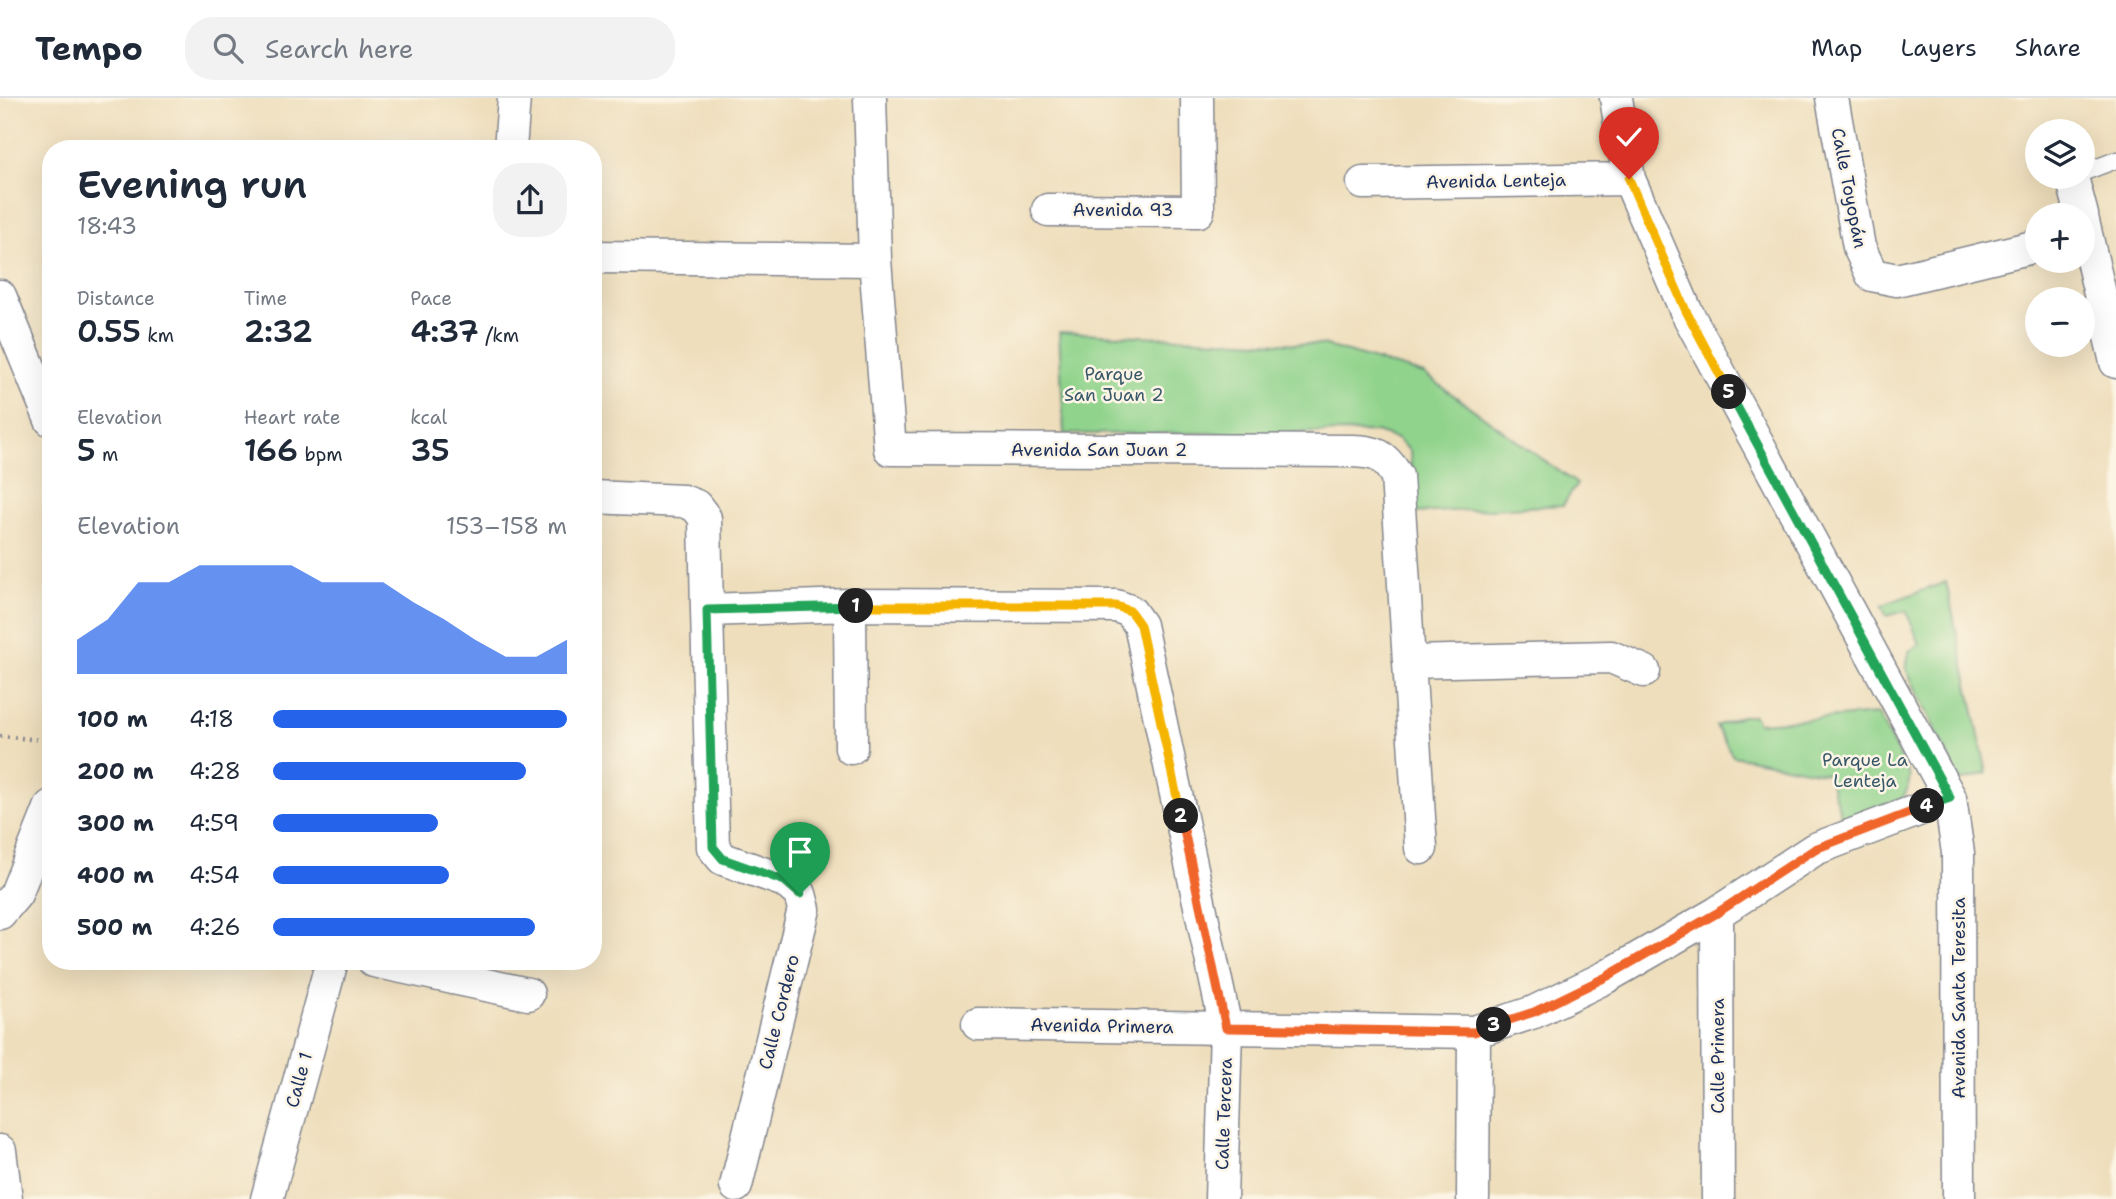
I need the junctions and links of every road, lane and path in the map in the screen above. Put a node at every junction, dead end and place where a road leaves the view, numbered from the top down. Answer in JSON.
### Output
{"nodes":[{"id":1,"x":514,"y":98,"type":"edge"},
{"id":2,"x":870,"y":98,"type":"edge"},
{"id":3,"x":1197,"y":98,"type":"edge"},
{"id":4,"x":1616,"y":98,"type":"edge"},
{"id":5,"x":1832,"y":98,"type":"edge"},
{"id":6,"x":511,"y":140,"type":"edge"},
{"id":7,"x":2116,"y":160,"type":"edge"},
{"id":8,"x":2095,"y":168,"type":"edge"},
{"id":9,"x":1629,"y":179,"type":"junction"},
{"id":10,"x":1363,"y":183,"type":"dead end"},
{"id":11,"x":1048,"y":210,"type":"dead end"},
{"id":12,"x":2025,"y":249,"type":"edge"},
{"id":13,"x":602,"y":257,"type":"edge"},
{"id":14,"x":875,"y":260,"type":"junction"},
{"id":15,"x":2095,"y":272,"type":"edge"},
{"id":16,"x":0,"y":296,"type":"edge"},
{"id":17,"x":2116,"y":362,"type":"edge"},
{"id":18,"x":42,"y":398,"type":"edge"},
{"id":19,"x":602,"y":497,"type":"edge"},
{"id":20,"x":850,"y":606,"type":"junction"},
{"id":21,"x":707,"y":610,"type":"junction"},
{"id":22,"x":1409,"y":662,"type":"junction"},
{"id":23,"x":1644,"y":671,"type":"dead end"},
{"id":24,"x":0,"y":736,"type":"edge"},
{"id":25,"x":42,"y":740,"type":"edge"},
{"id":26,"x":851,"y":748,"type":"dead end"},
{"id":27,"x":1950,"y":798,"type":"junction"},
{"id":28,"x":42,"y":829,"type":"edge"},
{"id":29,"x":1421,"y":848,"type":"dead end"},
{"id":30,"x":0,"y":913,"type":"edge"},
{"id":31,"x":1717,"y":913,"type":"junction"},
{"id":32,"x":330,"y":970,"type":"edge"},
{"id":33,"x":416,"y":970,"type":"edge"},
{"id":34,"x":528,"y":994,"type":"dead end"},
{"id":35,"x":978,"y":1024,"type":"dead end"},
{"id":36,"x":1226,"y":1028,"type":"junction"},
{"id":37,"x":1474,"y":1032,"type":"junction"},
{"id":38,"x":0,"y":1151,"type":"edge"},
{"id":39,"x":736,"y":1186,"type":"dead end"},
{"id":40,"x":6,"y":1199,"type":"edge"},
{"id":41,"x":267,"y":1199,"type":"edge"},
{"id":42,"x":1221,"y":1199,"type":"edge"},
{"id":43,"x":1473,"y":1199,"type":"edge"},
{"id":44,"x":1718,"y":1199,"type":"edge"},
{"id":45,"x":1959,"y":1199,"type":"edge"}],
"edges":[{"from":1,"to":6,"type":"street"},
{"from":2,"to":14,"type":"street"},
{"from":3,"to":11,"type":"street","name":"Avenida 93"},
{"from":4,"to":9,"type":"street"},
{"from":5,"to":12,"type":"street","name":"Calle Toyopán"},
{"from":7,"to":8,"type":"lane"},
{"from":9,"to":10,"type":"street","name":"Avenida Lenteja"},
{"from":9,"to":27,"type":"street"},
{"from":13,"to":14,"type":"street"},
{"from":14,"to":22,"type":"street","name":"Avenida San Juan 2"},
{"from":15,"to":17,"type":"street"},
{"from":16,"to":18,"type":"street"},
{"from":19,"to":21,"type":"street"},
{"from":20,"to":21,"type":"street"},
{"from":20,"to":26,"type":"street"},
{"from":20,"to":36,"type":"street","name":"Calle Tercera"},
{"from":21,"to":39,"type":"street","name":"Calle Cordero"},
{"from":22,"to":23,"type":"street"},
{"from":22,"to":29,"type":"street","name":"Avenida San Juan 2"},
{"from":24,"to":25,"type":"path"},
{"from":27,"to":31,"type":"street","name":"Avenida Primera"},
{"from":27,"to":45,"type":"street","name":"Avenida Santa Teresita"},
{"from":28,"to":30,"type":"street"},
{"from":31,"to":37,"type":"street","name":"Avenida Primera"},
{"from":31,"to":44,"type":"street","name":"Calle Primera"},
{"from":32,"to":41,"type":"street","name":"Calle 1"},
{"from":33,"to":34,"type":"street"},
{"from":35,"to":36,"type":"street","name":"Avenida Primera"},
{"from":36,"to":37,"type":"street","name":"Avenida Primera"},
{"from":36,"to":42,"type":"street","name":"Calle Tercera"},
{"from":37,"to":43,"type":"street"},
{"from":38,"to":40,"type":"street"}]}
